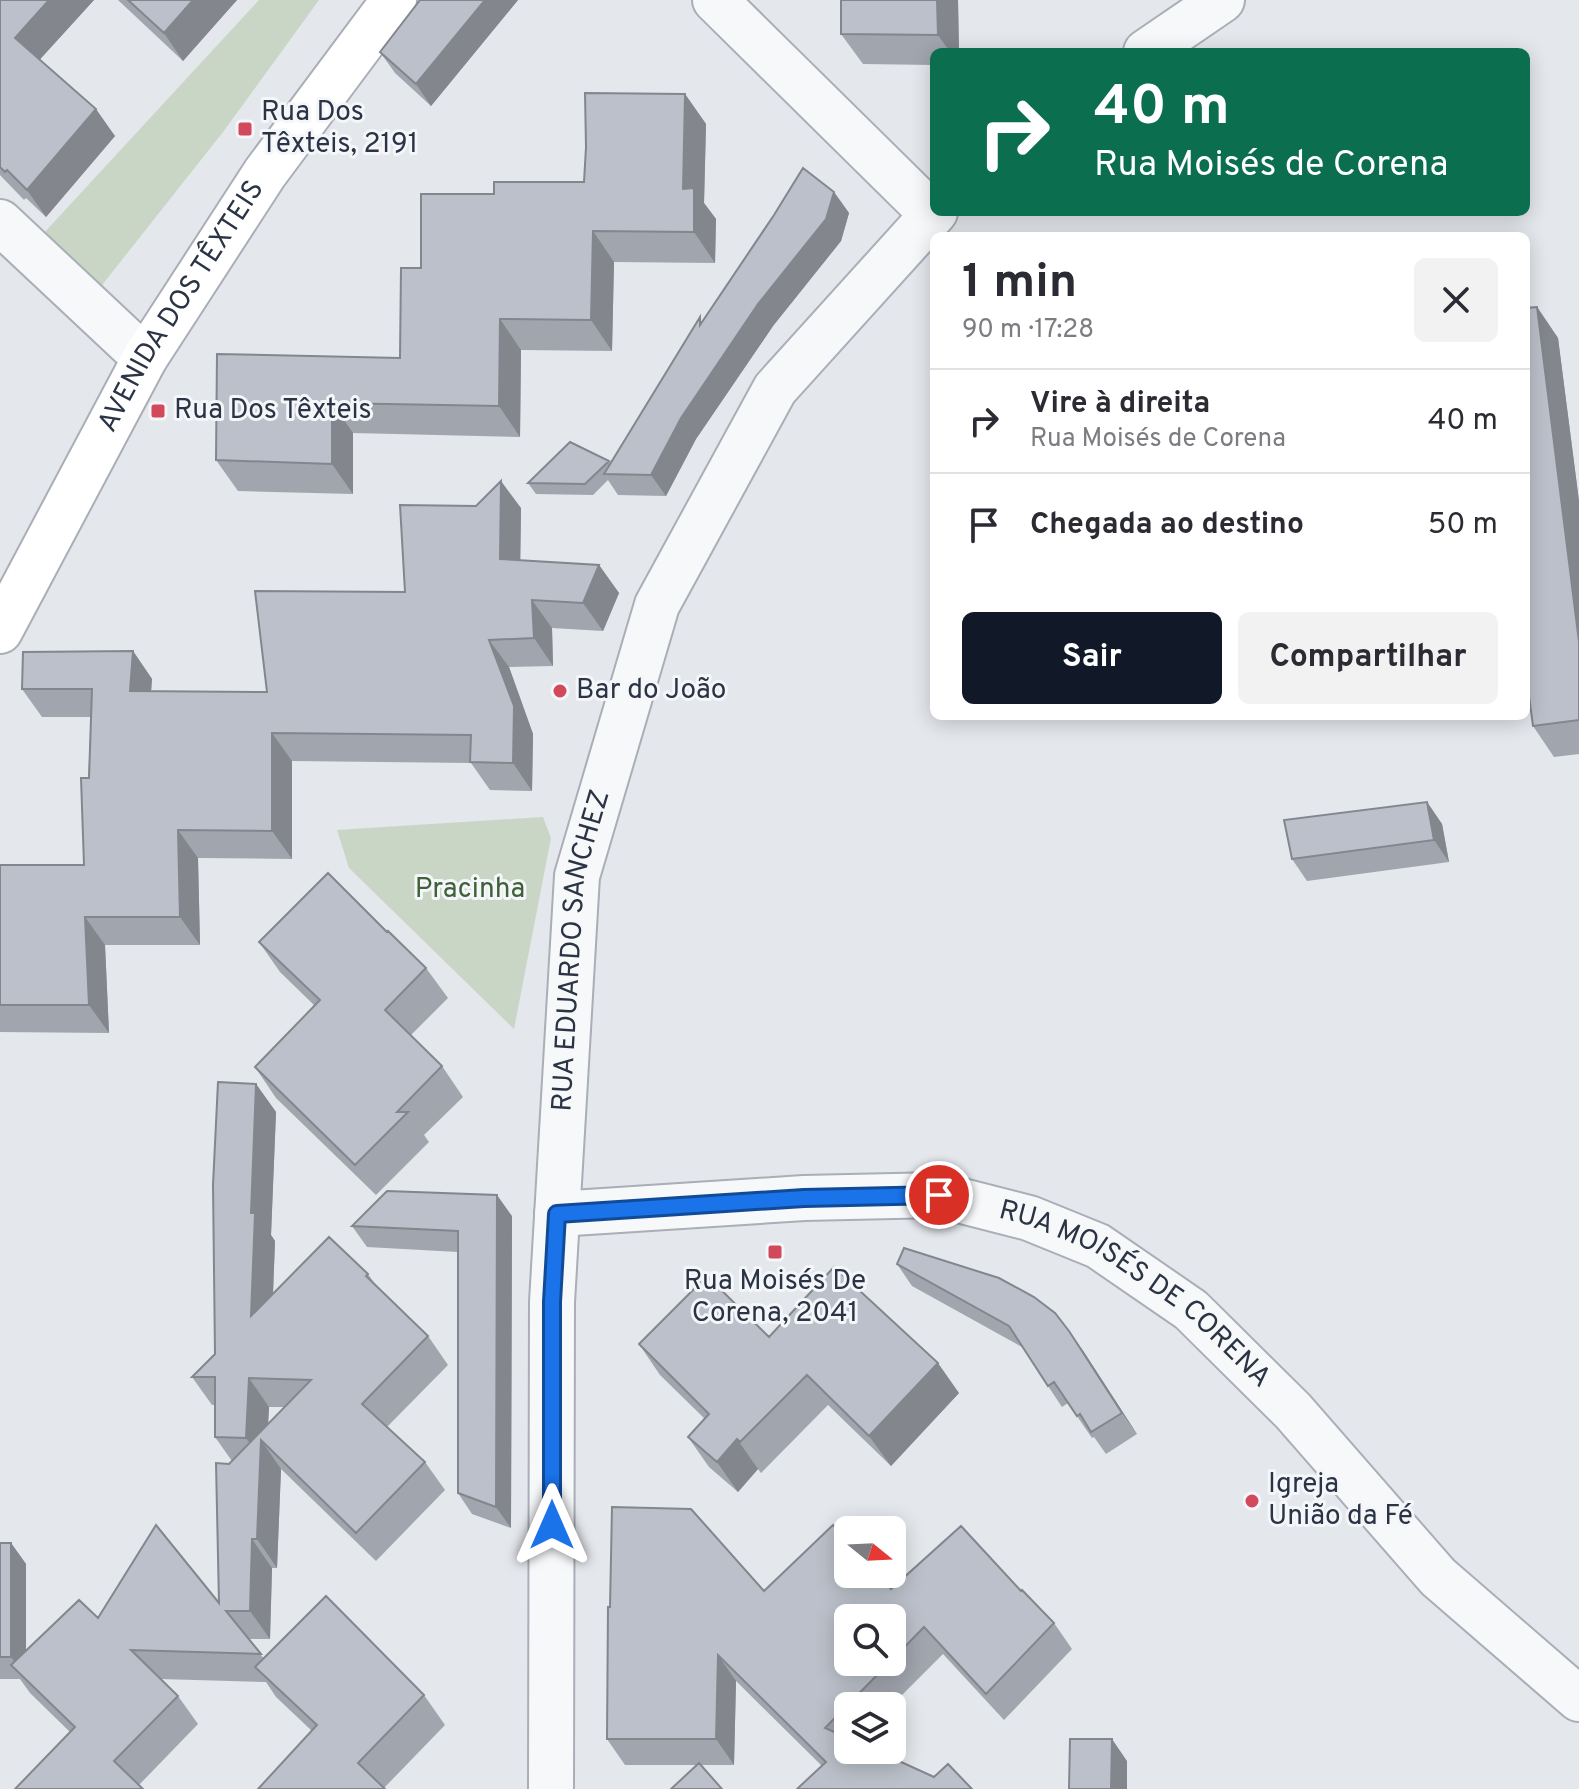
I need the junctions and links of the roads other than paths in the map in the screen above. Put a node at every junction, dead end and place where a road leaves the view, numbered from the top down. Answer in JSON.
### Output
{"nodes":[{"id":1,"x":394,"y":0,"type":"edge"},
{"id":2,"x":715,"y":0,"type":"edge"},
{"id":3,"x":1222,"y":0,"type":"edge"},
{"id":4,"x":1152,"y":48,"type":"edge"},
{"id":5,"x":930,"y":209,"type":"edge"},
{"id":6,"x":931,"y":216,"type":"edge"},
{"id":7,"x":0,"y":222,"type":"edge"},
{"id":8,"x":145,"y":358,"type":"junction"},
{"id":9,"x":0,"y":631,"type":"edge"},
{"id":10,"x":557,"y":1214,"type":"junction"},
{"id":11,"x":1579,"y":1699,"type":"edge"},
{"id":12,"x":551,"y":1789,"type":"edge"}],
"edges":[{"from":1,"to":8,"type":"main road","name":"AVENIDA DOS TÊXTEIS"},
{"from":2,"to":5,"type":"street"},
{"from":3,"to":4,"type":"street"},
{"from":6,"to":10,"type":"street","name":"RUA EDUARDO SANCHEZ"},
{"from":7,"to":8,"type":"street"},
{"from":8,"to":9,"type":"main road","name":"AVENIDA DOS TÊXTEIS"},
{"from":10,"to":11,"type":"street","name":"RUA MOISÉS DE CORENA"},
{"from":10,"to":12,"type":"street","name":"RUA EDUARDO SANCHEZ"}]}
